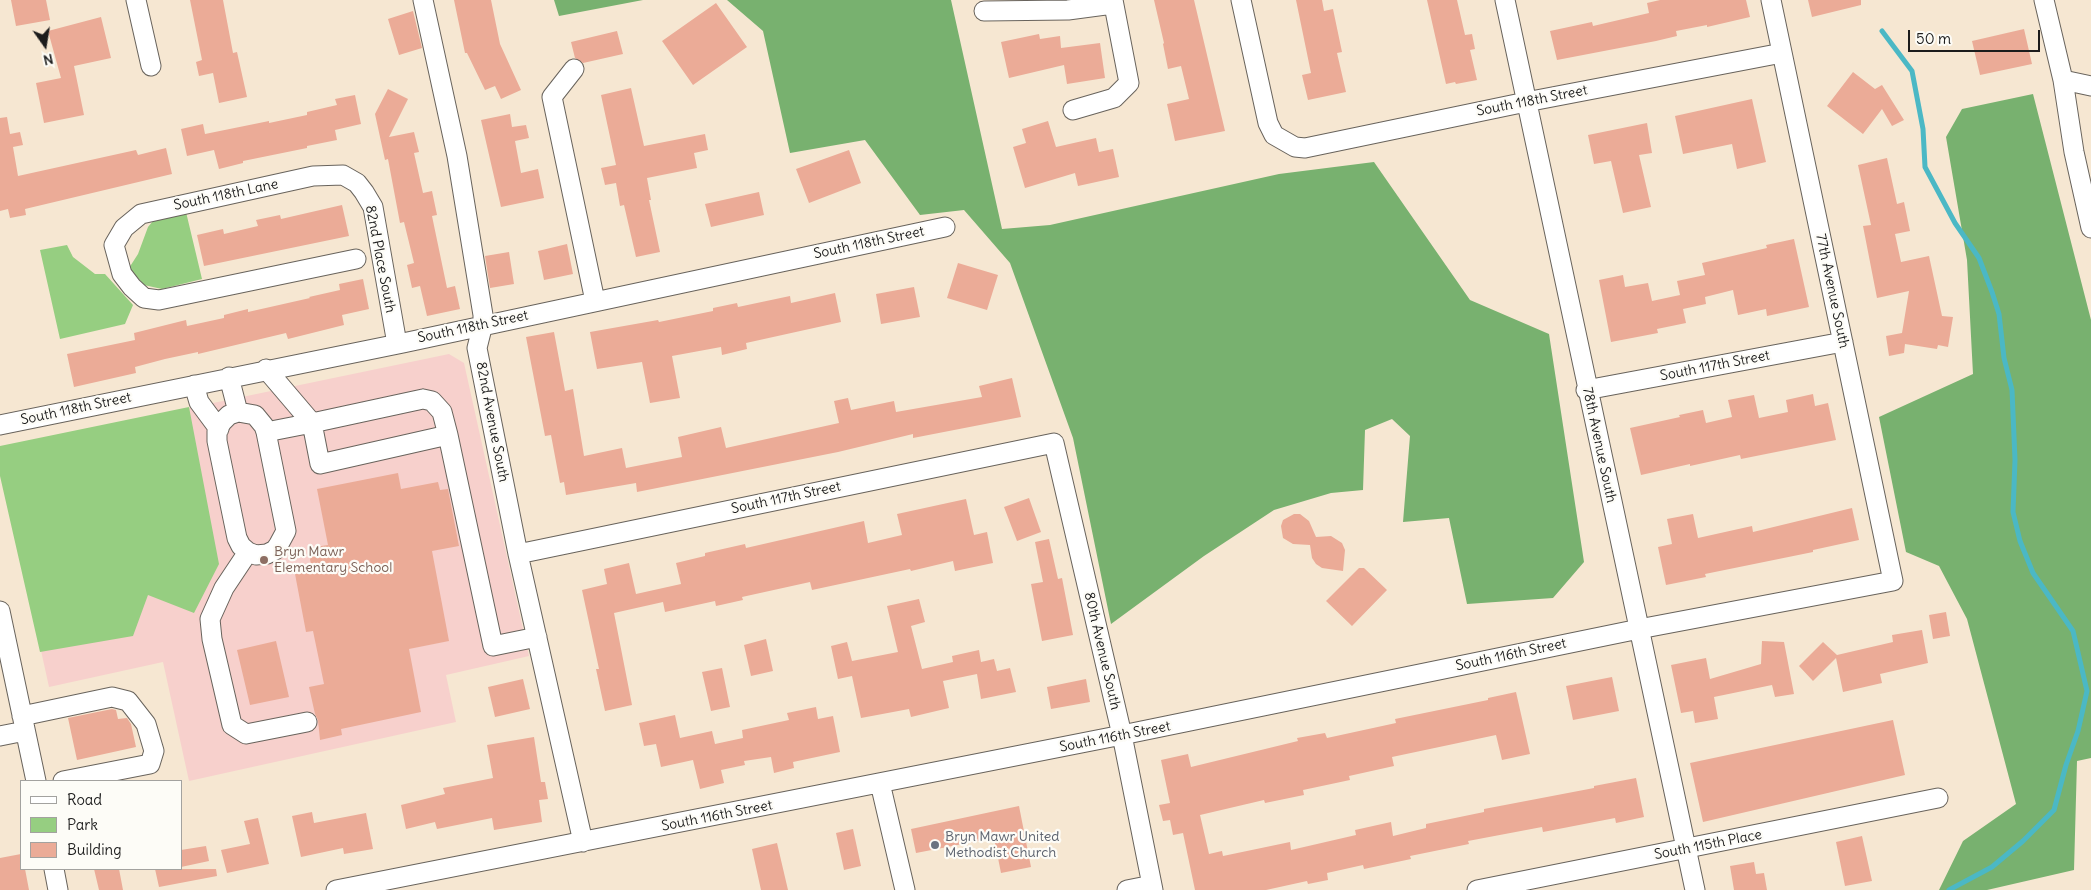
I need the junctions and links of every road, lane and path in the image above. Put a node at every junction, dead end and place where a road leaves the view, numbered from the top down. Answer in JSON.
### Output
{"nodes":[{"id":1,"x":136,"y":0,"type":"edge"},
{"id":2,"x":423,"y":0,"type":"edge"},
{"id":3,"x":1241,"y":0,"type":"edge"},
{"id":4,"x":1504,"y":0,"type":"edge"},
{"id":5,"x":1771,"y":0,"type":"edge"},
{"id":6,"x":2044,"y":0,"type":"edge"},
{"id":7,"x":1113,"y":2,"type":"edge"},
{"id":8,"x":984,"y":11,"type":"dead end"},
{"id":9,"x":1782,"y":53,"type":"junction"},
{"id":10,"x":151,"y":66,"type":"dead end"},
{"id":11,"x":574,"y":69,"type":"dead end"},
{"id":12,"x":2063,"y":80,"type":"junction"},
{"id":13,"x":2091,"y":86,"type":"edge"},
{"id":14,"x":1526,"y":102,"type":"junction"},
{"id":15,"x":1073,"y":110,"type":"dead end"},
{"id":16,"x":352,"y":180,"type":"joint"},
{"id":17,"x":946,"y":227,"type":"dead end"},
{"id":18,"x":2091,"y":228,"type":"edge"},
{"id":19,"x":356,"y":259,"type":"dead end"},
{"id":20,"x":595,"y":301,"type":"junction"},
{"id":21,"x":483,"y":324,"type":"junction"},
{"id":22,"x":1843,"y":342,"type":"junction"},
{"id":23,"x":397,"y":344,"type":"junction"},
{"id":24,"x":266,"y":369,"type":"junction"},
{"id":25,"x":229,"y":377,"type":"junction"},
{"id":26,"x":194,"y":385,"type":"junction"},
{"id":27,"x":1586,"y":390,"type":"junction"},
{"id":28,"x":238,"y":412,"type":"junction"},
{"id":29,"x":312,"y":422,"type":"junction"},
{"id":30,"x":0,"y":425,"type":"edge"},
{"id":31,"x":218,"y":429,"type":"junction"},
{"id":32,"x":266,"y":432,"type":"junction"},
{"id":33,"x":448,"y":435,"type":"junction"},
{"id":34,"x":1054,"y":443,"type":"joint"},
{"id":35,"x":248,"y":552,"type":"junction"},
{"id":36,"x":518,"y":554,"type":"junction"},
{"id":37,"x":1892,"y":581,"type":"joint"},
{"id":38,"x":0,"y":611,"type":"edge"},
{"id":39,"x":1639,"y":629,"type":"junction"},
{"id":40,"x":537,"y":636,"type":"junction"},
{"id":41,"x":308,"y":722,"type":"dead end"},
{"id":42,"x":24,"y":724,"type":"junction"},
{"id":43,"x":1122,"y":735,"type":"junction"},
{"id":44,"x":0,"y":736,"type":"edge"},
{"id":45,"x":36,"y":780,"type":"edge"},
{"id":46,"x":68,"y":780,"type":"edge"},
{"id":47,"x":880,"y":783,"type":"junction"},
{"id":48,"x":1938,"y":798,"type":"dead end"},
{"id":49,"x":583,"y":842,"type":"junction"},
{"id":50,"x":1687,"y":849,"type":"junction"},
{"id":51,"x":54,"y":870,"type":"edge"},
{"id":52,"x":1152,"y":888,"type":"edge"},
{"id":53,"x":58,"y":890,"type":"edge"},
{"id":54,"x":336,"y":890,"type":"edge"},
{"id":55,"x":905,"y":890,"type":"edge"},
{"id":56,"x":1127,"y":890,"type":"edge"},
{"id":57,"x":1477,"y":890,"type":"edge"},
{"id":58,"x":1695,"y":890,"type":"edge"}],
"edges":[{"from":1,"to":10,"type":"street"},
{"from":2,"to":21,"type":"street","name":"82nd Avenue South"},
{"from":3,"to":14,"type":"street","name":"South 118th Street"},
{"from":4,"to":14,"type":"street","name":"78th Avenue South"},
{"from":5,"to":9,"type":"street","name":"77th Avenue South"},
{"from":6,"to":12,"type":"street"},
{"from":7,"to":8,"type":"street"},
{"from":7,"to":15,"type":"street"},
{"from":9,"to":14,"type":"street","name":"South 118th Street"},
{"from":9,"to":22,"type":"street","name":"77th Avenue South"},
{"from":11,"to":20,"type":"street"},
{"from":12,"to":13,"type":"street"},
{"from":12,"to":18,"type":"street"},
{"from":14,"to":27,"type":"street","name":"78th Avenue South"},
{"from":16,"to":19,"type":"street","name":"South 118th Lane"},
{"from":16,"to":23,"type":"street","name":"82nd Place South"},
{"from":17,"to":20,"type":"street","name":"South 118th Street"},
{"from":20,"to":21,"type":"street","name":"South 118th Street"},
{"from":21,"to":23,"type":"street","name":"South 118th Street"},
{"from":21,"to":36,"type":"street","name":"82nd Avenue South"},
{"from":22,"to":27,"type":"street","name":"South 117th Street"},
{"from":22,"to":37,"type":"street","name":"77th Avenue South"},
{"from":23,"to":24,"type":"street","name":"South 118th Street"},
{"from":24,"to":25,"type":"street","name":"South 118th Street"},
{"from":24,"to":29,"type":"street"},
{"from":25,"to":26,"type":"street","name":"South 118th Street"},
{"from":25,"to":28,"type":"street"},
{"from":26,"to":30,"type":"street","name":"South 118th Street"},
{"from":26,"to":31,"type":"street"},
{"from":27,"to":39,"type":"street","name":"78th Avenue South"},
{"from":28,"to":31,"type":"street"},
{"from":28,"to":32,"type":"street"},
{"from":29,"to":32,"type":"street"},
{"from":29,"to":33,"type":"street"},
{"from":29,"to":33,"type":"street"},
{"from":31,"to":35,"type":"street"},
{"from":32,"to":35,"type":"street"},
{"from":33,"to":40,"type":"street"},
{"from":34,"to":36,"type":"street","name":"South 117th Street"},
{"from":34,"to":43,"type":"street","name":"80th Avenue South"},
{"from":35,"to":41,"type":"street"},
{"from":36,"to":40,"type":"street","name":"82nd Avenue South"},
{"from":37,"to":39,"type":"street","name":"South 116th Street"},
{"from":38,"to":42,"type":"street"},
{"from":39,"to":43,"type":"street","name":"South 116th Street"},
{"from":39,"to":50,"type":"street","name":"78th Avenue South"},
{"from":40,"to":49,"type":"street","name":"82nd Avenue South"},
{"from":42,"to":44,"type":"street"},
{"from":42,"to":45,"type":"street"},
{"from":42,"to":46,"type":"street"},
{"from":43,"to":47,"type":"street","name":"South 116th Street"},
{"from":43,"to":52,"type":"street","name":"80th Avenue South"},
{"from":47,"to":49,"type":"street","name":"South 116th Street"},
{"from":47,"to":55,"type":"street"},
{"from":48,"to":50,"type":"street","name":"South 115th Place"},
{"from":49,"to":54,"type":"street","name":"South 116th Street"},
{"from":50,"to":57,"type":"street","name":"South 115th Place"},
{"from":50,"to":58,"type":"street","name":"78th Avenue South"},
{"from":51,"to":53,"type":"street"},
{"from":52,"to":56,"type":"street"}]}
